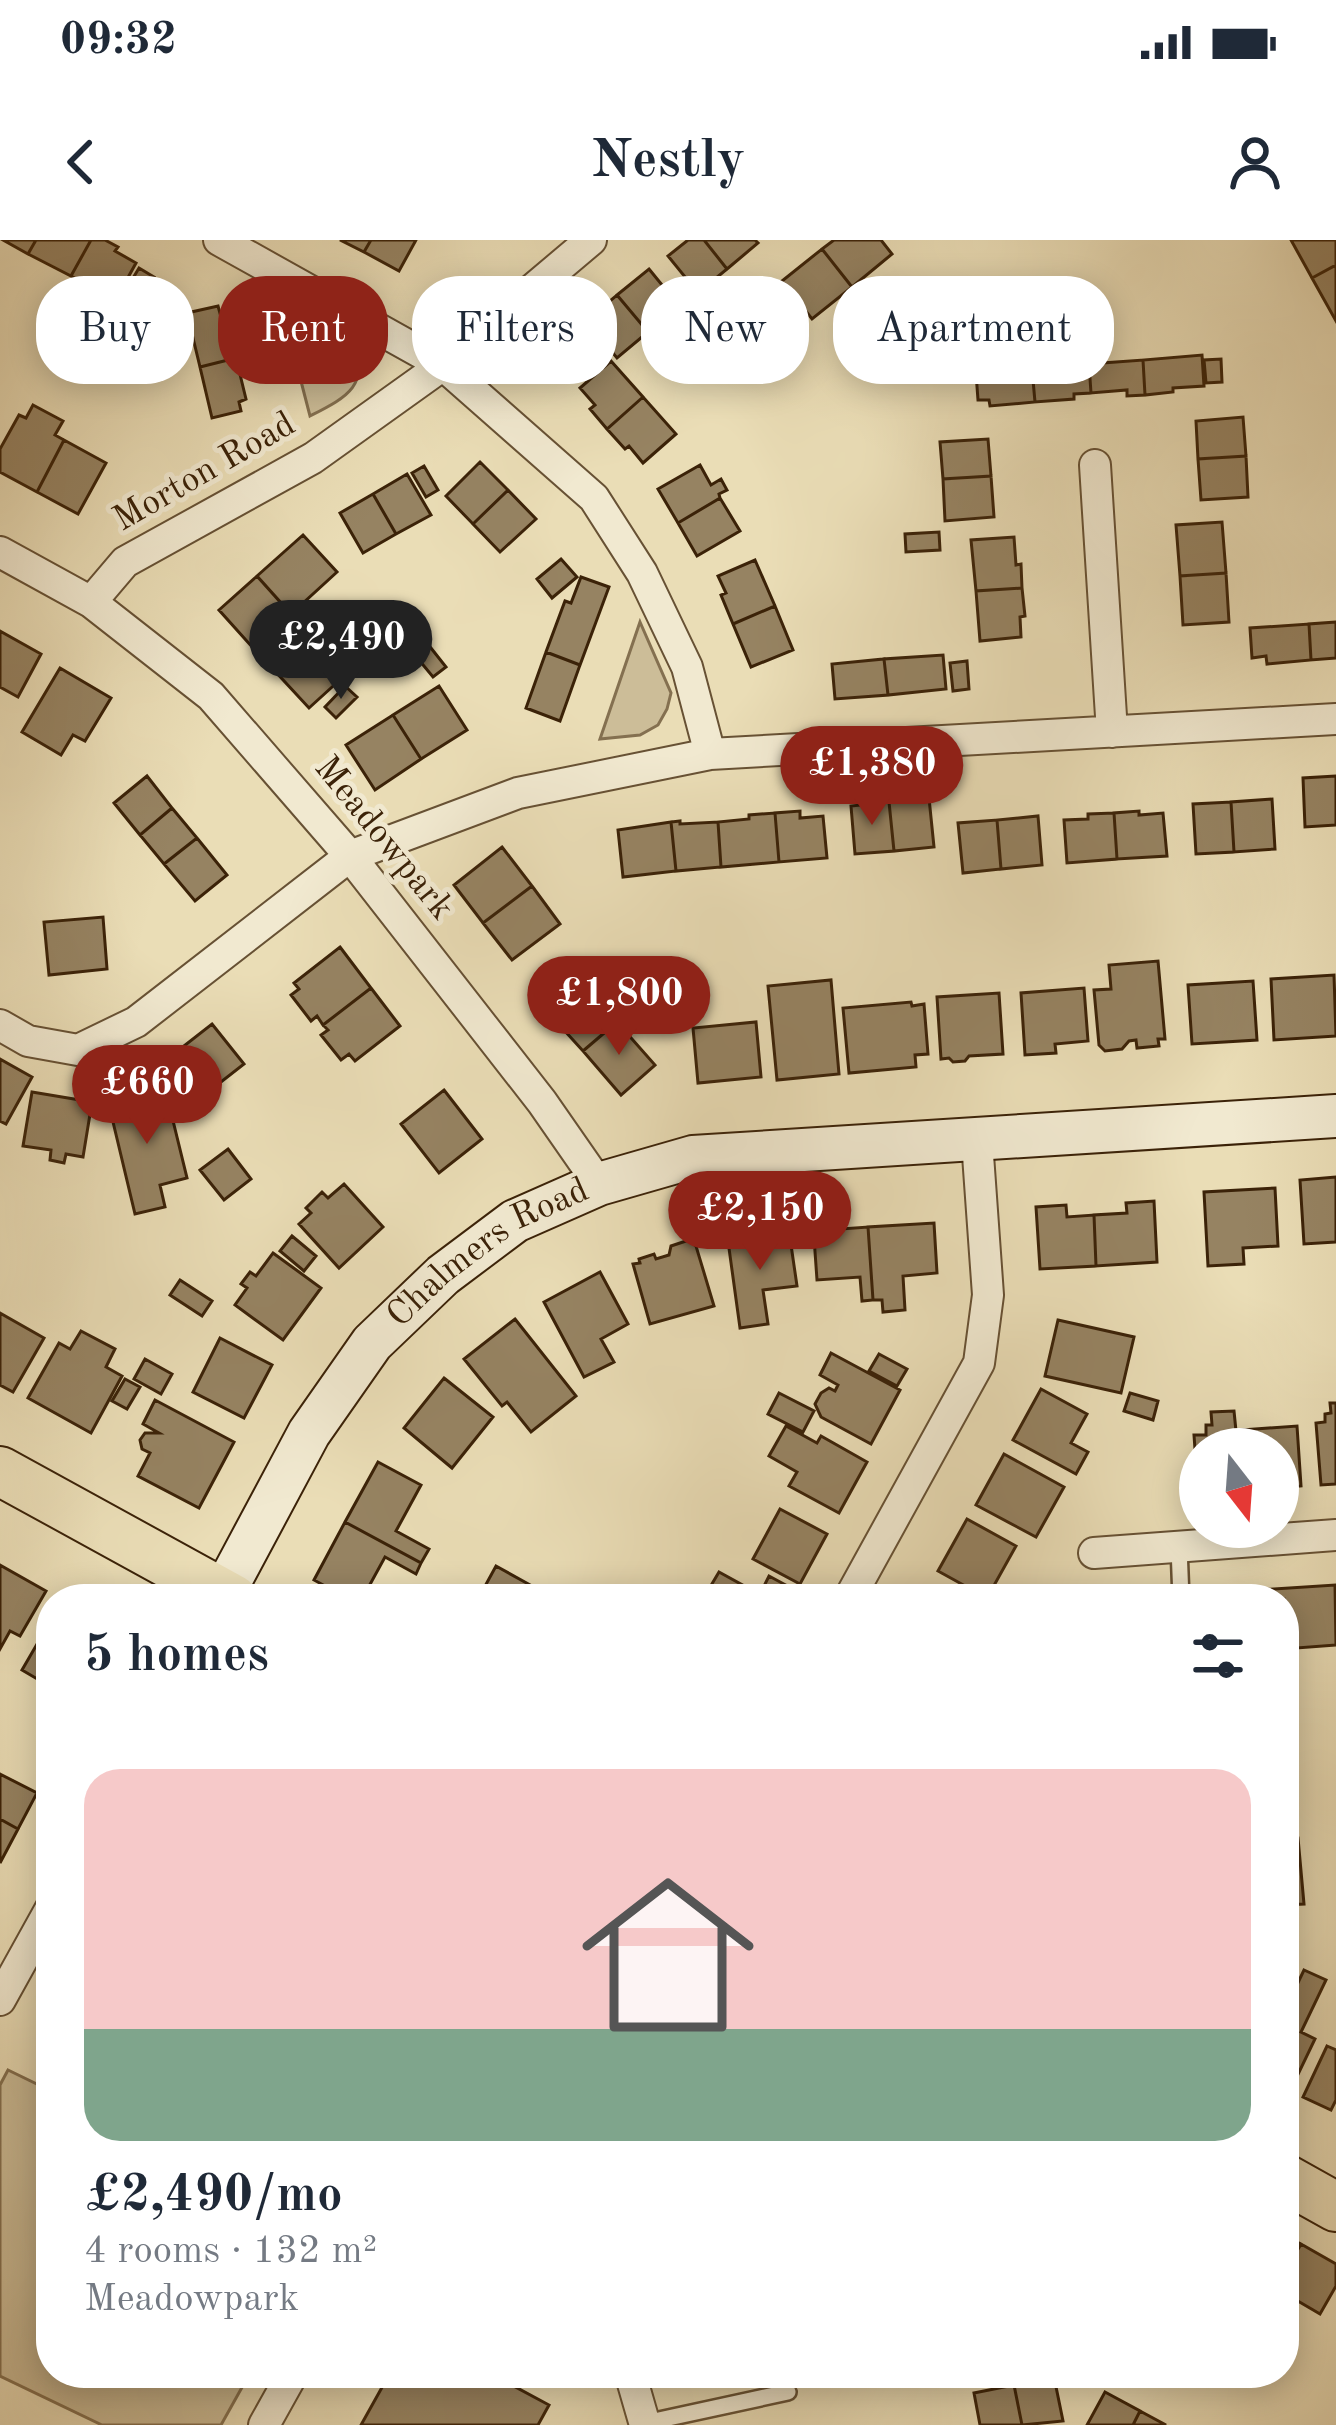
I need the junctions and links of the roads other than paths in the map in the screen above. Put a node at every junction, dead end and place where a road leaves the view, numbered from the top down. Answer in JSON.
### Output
{"nodes":[{"id":1,"x":219,"y":240,"type":"edge"},
{"id":2,"x":591,"y":240,"type":"edge"},
{"id":3,"x":548,"y":276,"type":"edge"},
{"id":4,"x":412,"y":348,"type":"edge"},
{"id":5,"x":416,"y":384,"type":"edge"},
{"id":6,"x":464,"y":384,"type":"edge"},
{"id":7,"x":1095,"y":465,"type":"dead end"},
{"id":8,"x":0,"y":552,"type":"edge"},
{"id":9,"x":91,"y":602,"type":"junction"},
{"id":10,"x":1336,"y":718,"type":"edge"},
{"id":11,"x":1112,"y":732,"type":"junction"},
{"id":12,"x":710,"y":754,"type":"junction"},
{"id":13,"x":350,"y":856,"type":"junction"},
{"id":14,"x":0,"y":1024,"type":"edge"},
{"id":15,"x":1336,"y":1116,"type":"edge"},
{"id":16,"x":977,"y":1141,"type":"junction"},
{"id":17,"x":599,"y":1184,"type":"junction"},
{"id":18,"x":0,"y":1471,"type":"edge"},
{"id":19,"x":1336,"y":1535,"type":"edge"},
{"id":20,"x":1299,"y":1538,"type":"edge"},
{"id":21,"x":1179,"y":1546,"type":"edge"},
{"id":22,"x":1179,"y":1548,"type":"edge"},
{"id":23,"x":1094,"y":1553,"type":"dead end"},
{"id":24,"x":203,"y":1584,"type":"edge"},
{"id":25,"x":233,"y":1584,"type":"edge"},
{"id":26,"x":857,"y":1584,"type":"edge"},
{"id":27,"x":1180,"y":1584,"type":"edge"},
{"id":28,"x":36,"y":1935,"type":"edge"},
{"id":29,"x":0,"y":2000,"type":"edge"},
{"id":30,"x":1299,"y":2186,"type":"edge"},
{"id":31,"x":1336,"y":2207,"type":"edge"},
{"id":32,"x":285,"y":2388,"type":"edge"},
{"id":33,"x":634,"y":2388,"type":"edge"},
{"id":34,"x":788,"y":2392,"type":"dead end"},
{"id":35,"x":645,"y":2424,"type":"edge"},
{"id":36,"x":264,"y":2425,"type":"edge"}],
"edges":[{"from":1,"to":4,"type":"street"},
{"from":2,"to":3,"type":"street","name":"Morton Road"},
{"from":5,"to":9,"type":"street","name":"Morton Road"},
{"from":6,"to":12,"type":"street"},
{"from":7,"to":11,"type":"street"},
{"from":8,"to":9,"type":"street","name":"Meadowpark"},
{"from":9,"to":13,"type":"street","name":"Meadowpark"},
{"from":10,"to":11,"type":"street"},
{"from":11,"to":12,"type":"street"},
{"from":12,"to":13,"type":"street"},
{"from":13,"to":14,"type":"street"},
{"from":13,"to":17,"type":"street","name":"Meadowpark"},
{"from":15,"to":16,"type":"street","name":"Chalmers Road"},
{"from":16,"to":17,"type":"street","name":"Chalmers Road"},
{"from":16,"to":26,"type":"street"},
{"from":17,"to":25,"type":"street","name":"Chalmers Road"},
{"from":18,"to":24,"type":"main road"},
{"from":19,"to":20,"type":"street"},
{"from":21,"to":23,"type":"street"},
{"from":22,"to":27,"type":"lane"},
{"from":28,"to":29,"type":"street"},
{"from":30,"to":31,"type":"main road"},
{"from":32,"to":36,"type":"street"},
{"from":33,"to":35,"type":"street"},
{"from":34,"to":35,"type":"lane"}]}
